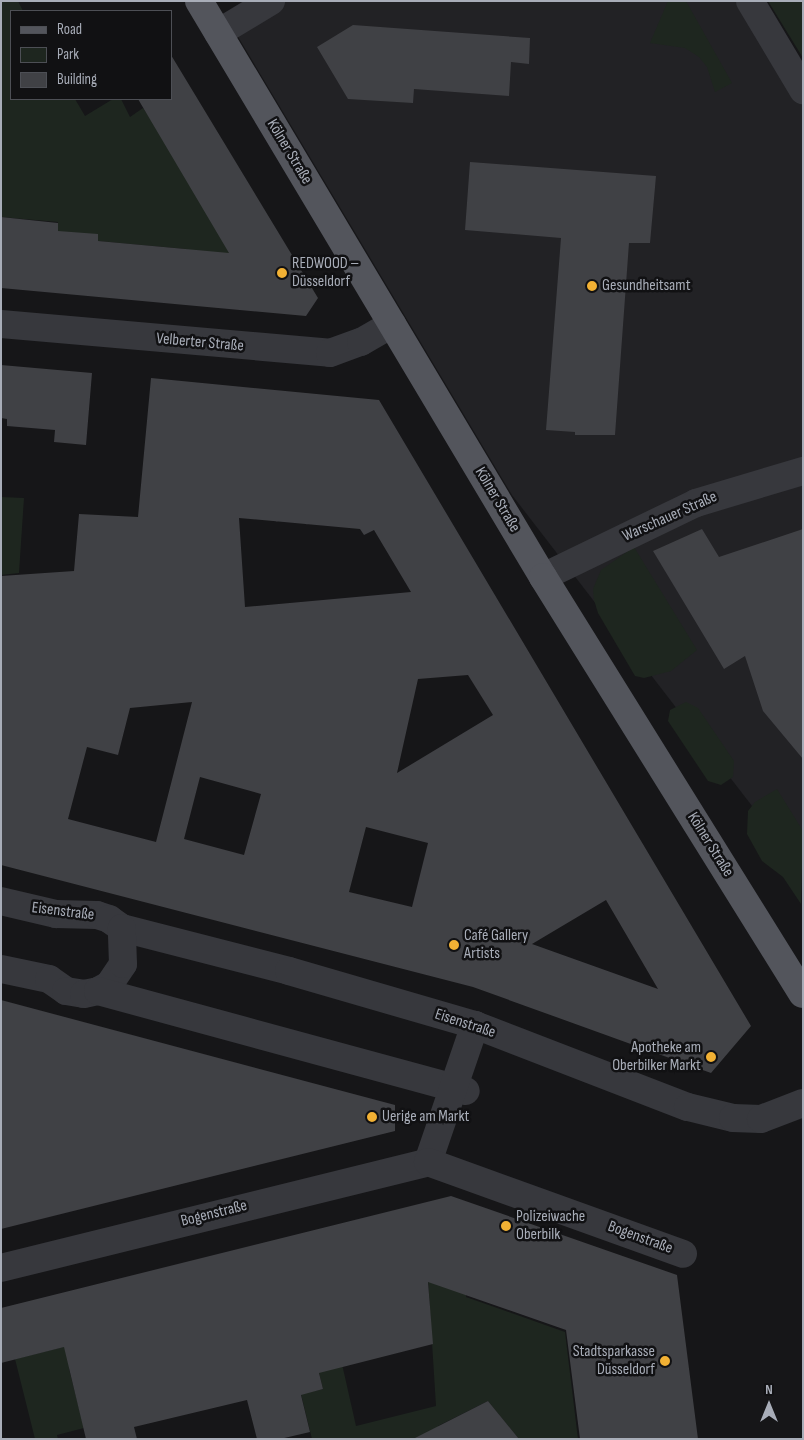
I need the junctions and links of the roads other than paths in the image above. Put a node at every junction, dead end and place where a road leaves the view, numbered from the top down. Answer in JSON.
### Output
{"nodes":[{"id":1,"x":199,"y":1,"type":"edge"},
{"id":2,"x":271,"y":1,"type":"edge"},
{"id":3,"x":750,"y":1,"type":"edge"},
{"id":4,"x":218,"y":33,"type":"junction"},
{"id":5,"x":803,"y":90,"type":"edge"},
{"id":6,"x":1,"y":324,"type":"edge"},
{"id":7,"x":392,"y":324,"type":"junction"},
{"id":8,"x":803,"y":471,"type":"edge"},
{"id":9,"x":543,"y":577,"type":"junction"},
{"id":10,"x":1,"y":901,"type":"edge"},
{"id":11,"x":122,"y":928,"type":"junction"},
{"id":12,"x":1,"y":969,"type":"edge"},
{"id":13,"x":98,"y":991,"type":"junction"},
{"id":14,"x":803,"y":994,"type":"edge"},
{"id":15,"x":475,"y":1025,"type":"junction"},
{"id":16,"x":459,"y":1089,"type":"junction"},
{"id":17,"x":803,"y":1103,"type":"edge"},
{"id":18,"x":428,"y":1162,"type":"junction"},
{"id":19,"x":683,"y":1254,"type":"dead end"},
{"id":20,"x":1,"y":1268,"type":"edge"}],
"edges":[{"from":1,"to":4,"type":"main road","name":"Kölner Straße"},
{"from":2,"to":4,"type":"street"},
{"from":3,"to":5,"type":"street"},
{"from":4,"to":7,"type":"main road","name":"Kölner Straße"},
{"from":6,"to":7,"type":"street","name":"Velberter Straße"},
{"from":7,"to":9,"type":"main road","name":"Kölner Straße"},
{"from":8,"to":9,"type":"street","name":"Warschauer Straße"},
{"from":9,"to":14,"type":"main road","name":"Kölner Straße"},
{"from":10,"to":11,"type":"street","name":"Eisenstraße"},
{"from":11,"to":13,"type":"street"},
{"from":11,"to":15,"type":"street","name":"Eisenstraße"},
{"from":12,"to":13,"type":"street"},
{"from":13,"to":16,"type":"street"},
{"from":15,"to":16,"type":"street"},
{"from":15,"to":17,"type":"street","name":"Eisenstraße"},
{"from":16,"to":18,"type":"street"},
{"from":18,"to":19,"type":"street","name":"Bogenstraße"},
{"from":18,"to":20,"type":"street","name":"Bogenstraße"}]}
